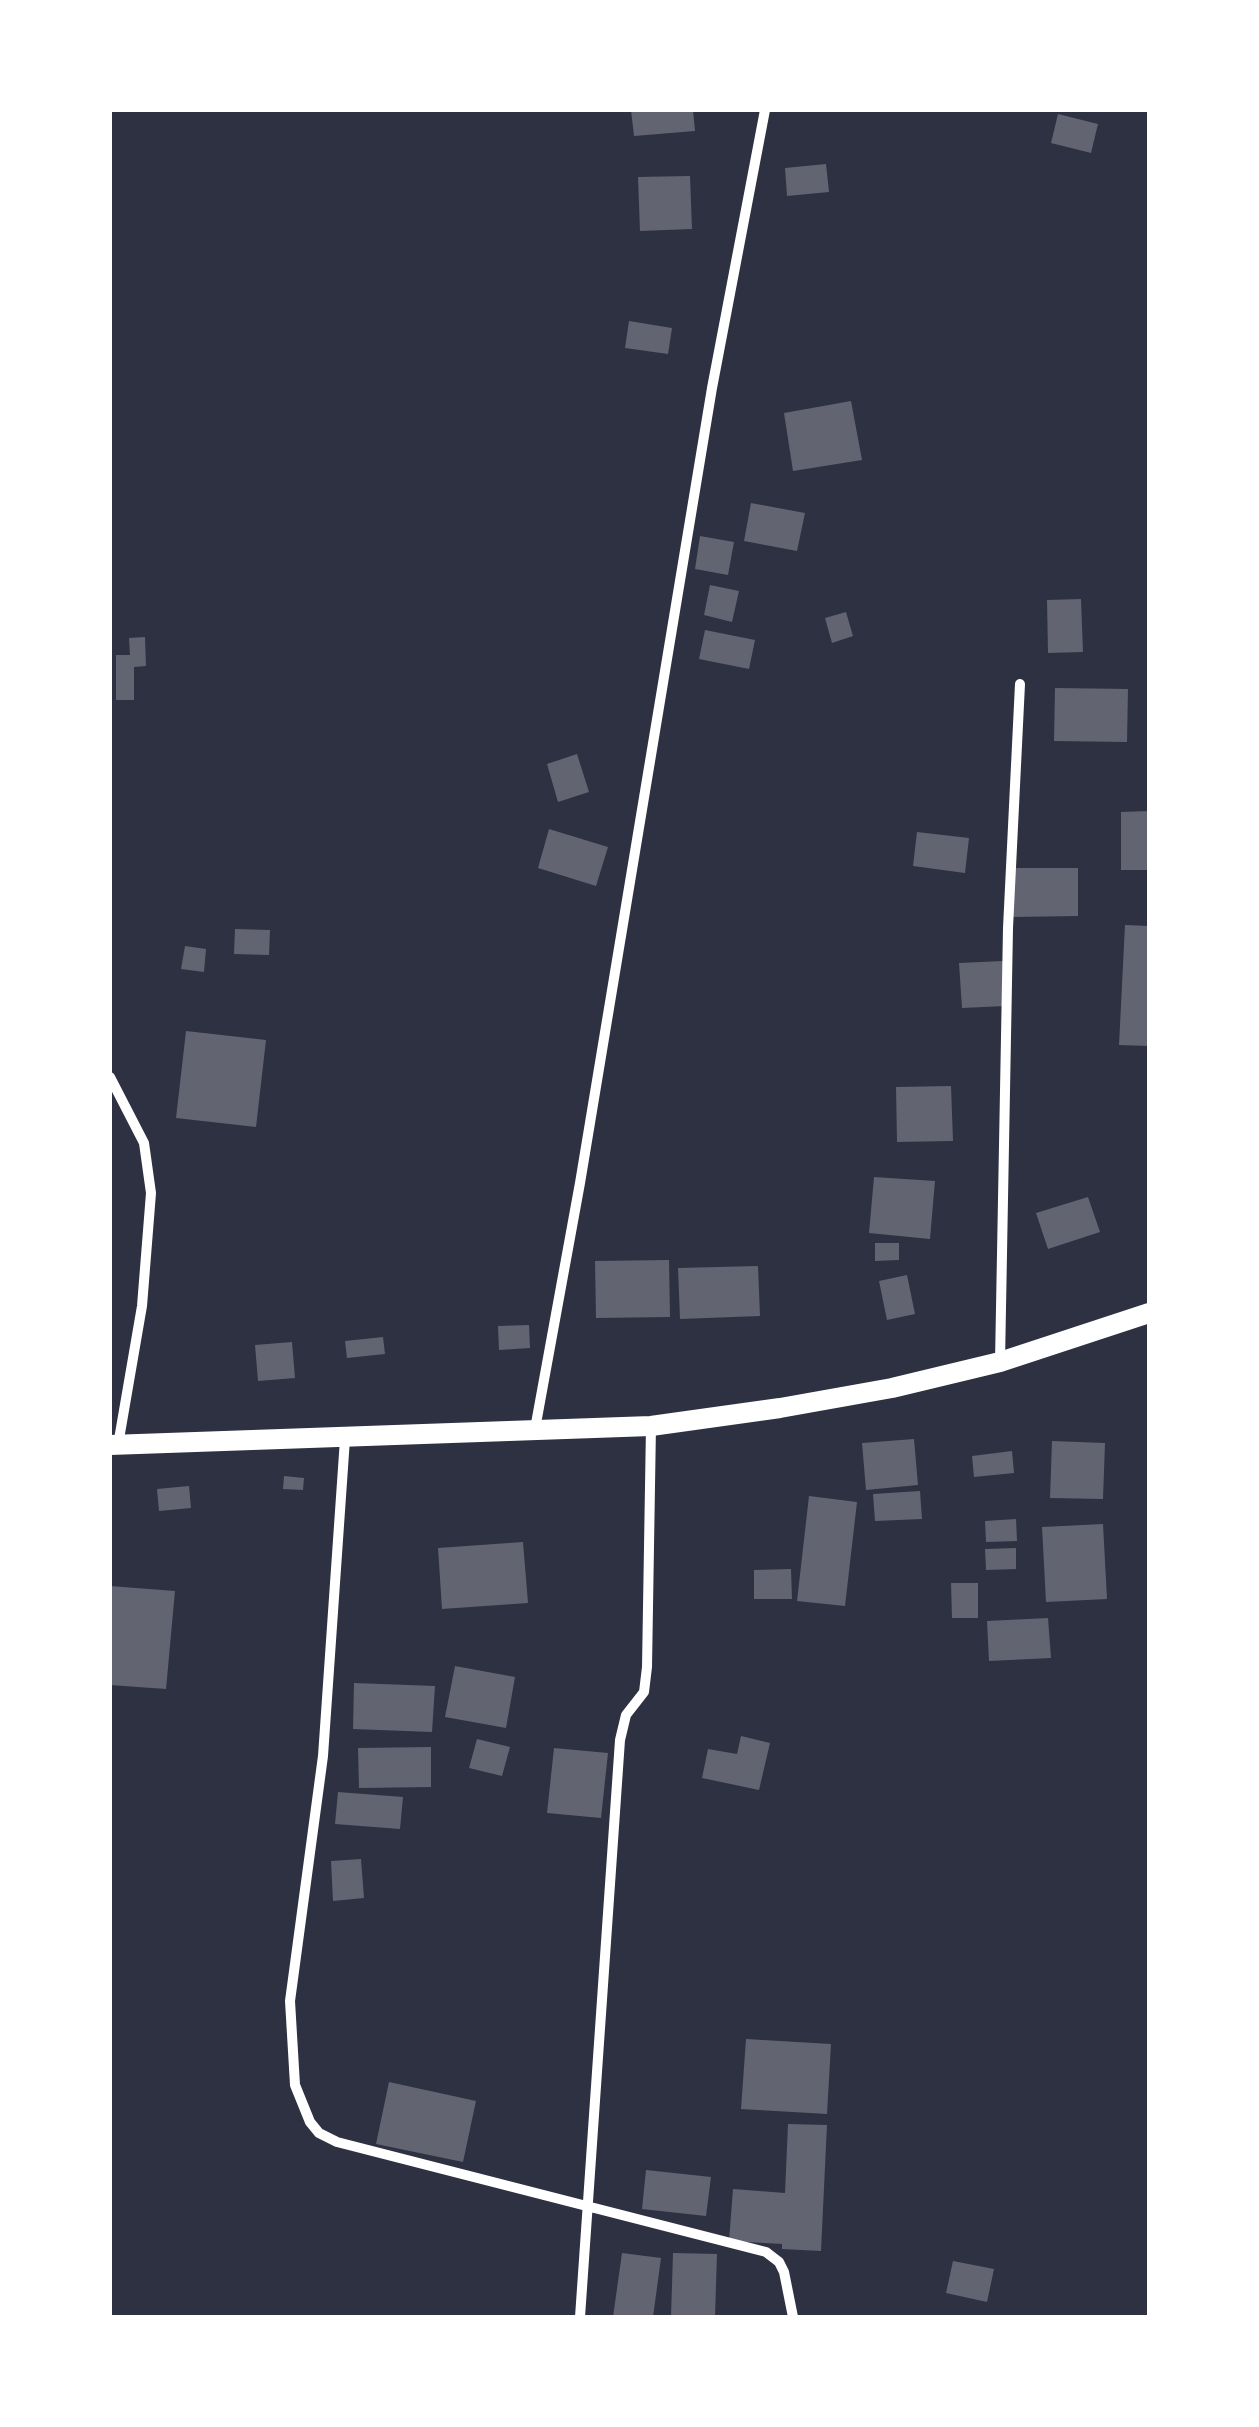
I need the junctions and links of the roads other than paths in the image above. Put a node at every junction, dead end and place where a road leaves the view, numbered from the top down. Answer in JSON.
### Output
{"nodes":[{"id":1,"x":765,"y":110,"type":"edge"},
{"id":2,"x":1020,"y":684,"type":"dead end"},
{"id":3,"x":110,"y":1078,"type":"edge"},
{"id":4,"x":1149,"y":1313,"type":"edge"},
{"id":5,"x":1000,"y":1362,"type":"junction"},
{"id":6,"x":650,"y":1426,"type":"junction"},
{"id":7,"x":534,"y":1431,"type":"junction"},
{"id":8,"x":344,"y":1439,"type":"junction"},
{"id":9,"x":114,"y":1445,"type":"edge"},
{"id":10,"x":588,"y":2206,"type":"junction"},
{"id":11,"x":797,"y":2316,"type":"edge"},
{"id":12,"x":580,"y":2317,"type":"edge"}],
"edges":[{"from":1,"to":7,"type":"street"},
{"from":2,"to":5,"type":"street"},
{"from":3,"to":9,"type":"street"},
{"from":4,"to":5,"type":"main road"},
{"from":5,"to":6,"type":"main road"},
{"from":6,"to":7,"type":"main road"},
{"from":6,"to":10,"type":"street"},
{"from":7,"to":8,"type":"main road"},
{"from":8,"to":9,"type":"main road"},
{"from":8,"to":10,"type":"street"},
{"from":10,"to":11,"type":"street"},
{"from":10,"to":12,"type":"street"}]}
